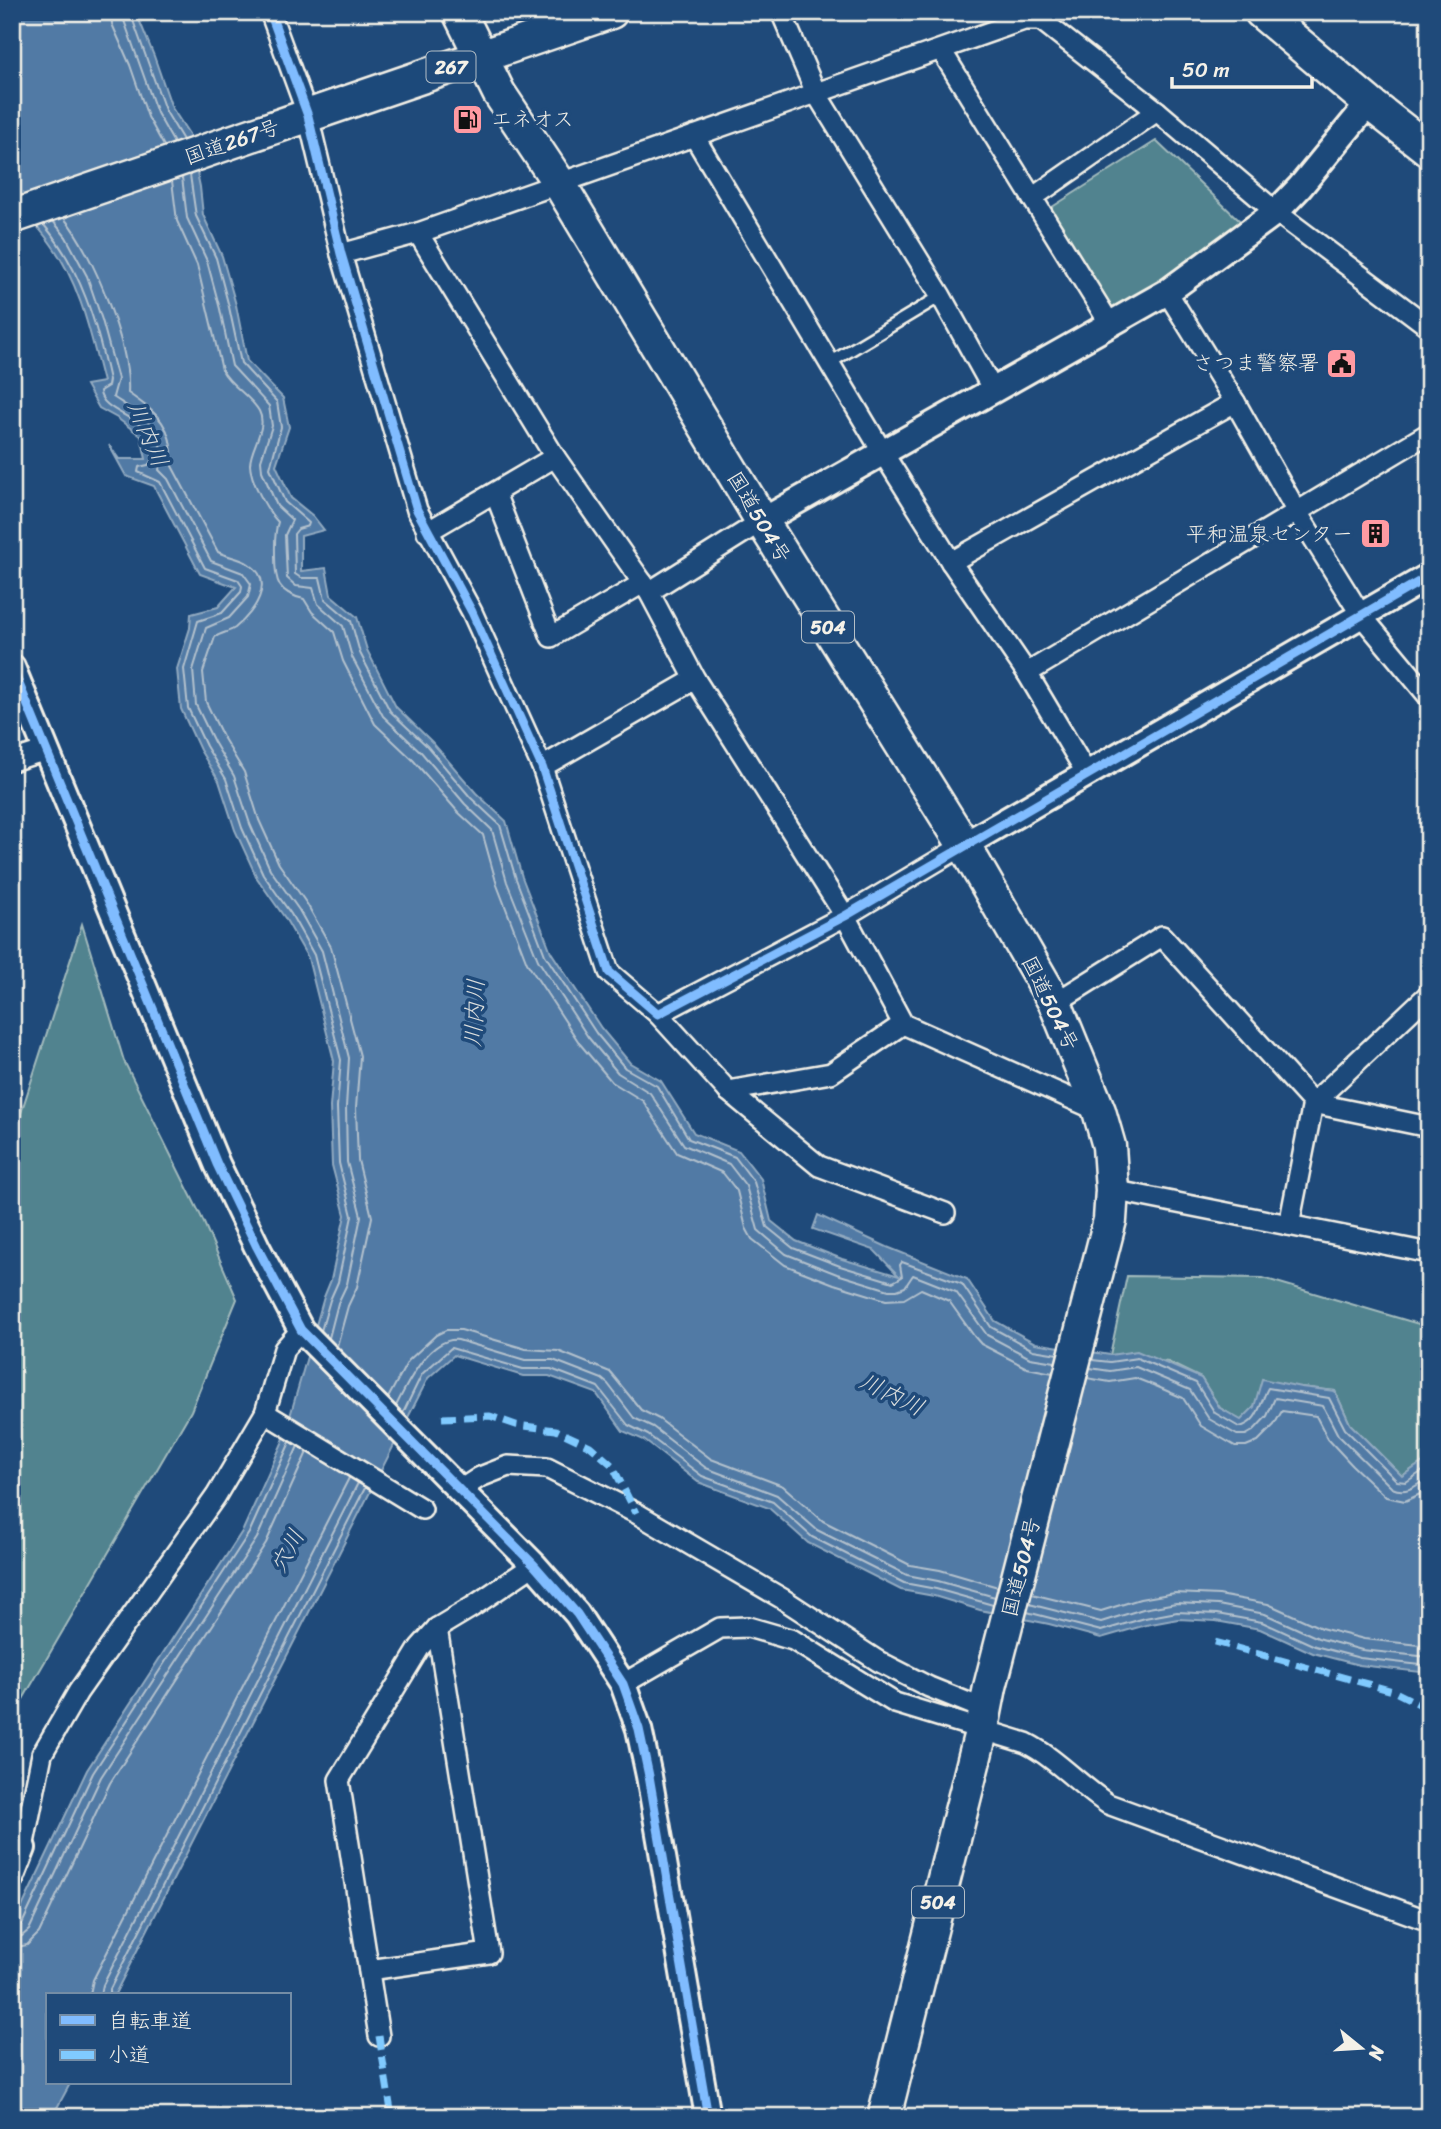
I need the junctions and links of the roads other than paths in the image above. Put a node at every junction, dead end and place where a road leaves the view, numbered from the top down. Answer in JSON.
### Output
{"nodes":[{"id":1,"x":270,"y":12,"type":"edge"},
{"id":2,"x":459,"y":12,"type":"edge"},
{"id":3,"x":611,"y":12,"type":"edge"},
{"id":4,"x":781,"y":12,"type":"edge"},
{"id":5,"x":1261,"y":12,"type":"edge"},
{"id":6,"x":1040,"y":16,"type":"edge"},
{"id":7,"x":941,"y":50,"type":"junction"},
{"id":8,"x":481,"y":57,"type":"junction"},
{"id":9,"x":816,"y":93,"type":"junction"},
{"id":10,"x":1369,"y":103,"type":"junction"},
{"id":11,"x":1157,"y":111,"type":"junction"},
{"id":12,"x":299,"y":119,"type":"junction"},
{"id":13,"x":695,"y":136,"type":"junction"},
{"id":14,"x":1429,"y":150,"type":"edge"},
{"id":15,"x":559,"y":183,"type":"junction"},
{"id":16,"x":1032,"y":198,"type":"junction"},
{"id":17,"x":1276,"y":212,"type":"junction"},
{"id":18,"x":12,"y":217,"type":"edge"},
{"id":19,"x":418,"y":233,"type":"junction"},
{"id":20,"x":341,"y":254,"type":"junction"},
{"id":21,"x":1167,"y":292,"type":"junction"},
{"id":22,"x":941,"y":296,"type":"junction"},
{"id":23,"x":1110,"y":324,"type":"junction"},
{"id":24,"x":1429,"y":327,"type":"edge"},
{"id":25,"x":831,"y":362,"type":"junction"},
{"id":26,"x":993,"y":390,"type":"junction"},
{"id":27,"x":1235,"y":402,"type":"junction"},
{"id":28,"x":1429,"y":433,"type":"edge"},
{"id":29,"x":883,"y":453,"type":"junction"},
{"id":30,"x":555,"y":457,"type":"junction"},
{"id":31,"x":495,"y":492,"type":"junction"},
{"id":32,"x":1297,"y":512,"type":"junction"},
{"id":33,"x":762,"y":521,"type":"junction"},
{"id":34,"x":427,"y":532,"type":"junction"},
{"id":35,"x":951,"y":562,"type":"junction"},
{"id":36,"x":1429,"y":576,"type":"edge"},
{"id":37,"x":646,"y":588,"type":"junction"},
{"id":38,"x":1361,"y":615,"type":"junction"},
{"id":39,"x":12,"y":667,"type":"edge"},
{"id":40,"x":1027,"y":673,"type":"junction"},
{"id":41,"x":695,"y":678,"type":"junction"},
{"id":42,"x":1429,"y":697,"type":"edge"},
{"id":43,"x":46,"y":750,"type":"junction"},
{"id":44,"x":12,"y":761,"type":"edge"},
{"id":45,"x":542,"y":767,"type":"junction"},
{"id":46,"x":1087,"y":774,"type":"junction"},
{"id":47,"x":964,"y":845,"type":"junction"},
{"id":48,"x":845,"y":916,"type":"junction"},
{"id":49,"x":1429,"y":994,"type":"edge"},
{"id":50,"x":1055,"y":1003,"type":"junction"},
{"id":51,"x":658,"y":1014,"type":"junction"},
{"id":52,"x":903,"y":1024,"type":"junction"},
{"id":53,"x":729,"y":1091,"type":"junction"},
{"id":54,"x":1312,"y":1103,"type":"junction"},
{"id":55,"x":1099,"y":1111,"type":"junction"},
{"id":56,"x":1429,"y":1127,"type":"edge"},
{"id":57,"x":1112,"y":1190,"type":"junction"},
{"id":58,"x":944,"y":1213,"type":"dead end"},
{"id":59,"x":1289,"y":1225,"type":"junction"},
{"id":60,"x":1429,"y":1253,"type":"edge"},
{"id":61,"x":301,"y":1330,"type":"junction"},
{"id":62,"x":271,"y":1416,"type":"junction"},
{"id":63,"x":460,"y":1490,"type":"junction"},
{"id":64,"x":422,"y":1509,"type":"dead end"},
{"id":65,"x":534,"y":1565,"type":"junction"},
{"id":66,"x":437,"y":1628,"type":"junction"},
{"id":67,"x":623,"y":1684,"type":"junction"},
{"id":68,"x":986,"y":1709,"type":"junction"},
{"id":69,"x":23,"y":1848,"type":"joint"},
{"id":70,"x":12,"y":1876,"type":"edge"},
{"id":71,"x":1429,"y":1921,"type":"edge"},
{"id":72,"x":369,"y":1970,"type":"junction"},
{"id":73,"x":379,"y":2036,"type":"dead end"},
{"id":74,"x":708,"y":2117,"type":"edge"},
{"id":75,"x":884,"y":2117,"type":"edge"}],
"edges":[{"from":1,"to":12,"type":"street"},
{"from":2,"to":8,"type":"highway","name":"国道504号","number":"504"},
{"from":3,"to":8,"type":"highway","name":"国道267号","number":"267"},
{"from":4,"to":9,"type":"street"},
{"from":5,"to":10,"type":"highway"},
{"from":6,"to":7,"type":"street"},
{"from":6,"to":11,"type":"street"},
{"from":7,"to":9,"type":"street"},
{"from":7,"to":16,"type":"street"},
{"from":8,"to":12,"type":"highway","name":"国道267号","number":"267"},
{"from":8,"to":15,"type":"highway","name":"国道504号","number":"504"},
{"from":9,"to":13,"type":"street"},
{"from":9,"to":22,"type":"street"},
{"from":10,"to":14,"type":"highway"},
{"from":10,"to":17,"type":"street"},
{"from":11,"to":16,"type":"street"},
{"from":11,"to":17,"type":"street"},
{"from":12,"to":18,"type":"highway","name":"国道267号","number":"267"},
{"from":12,"to":20,"type":"street"},
{"from":13,"to":15,"type":"street"},
{"from":13,"to":25,"type":"street"},
{"from":15,"to":19,"type":"street"},
{"from":15,"to":33,"type":"highway","name":"国道504号","number":"504"},
{"from":16,"to":23,"type":"street"},
{"from":17,"to":21,"type":"street"},
{"from":17,"to":24,"type":"street"},
{"from":19,"to":20,"type":"street"},
{"from":19,"to":30,"type":"street"},
{"from":20,"to":34,"type":"street"},
{"from":21,"to":23,"type":"street"},
{"from":21,"to":27,"type":"street"},
{"from":22,"to":25,"type":"lane"},
{"from":22,"to":26,"type":"street"},
{"from":23,"to":26,"type":"street"},
{"from":25,"to":29,"type":"street"},
{"from":26,"to":29,"type":"street"},
{"from":27,"to":32,"type":"street"},
{"from":27,"to":35,"type":"street"},
{"from":28,"to":32,"type":"street"},
{"from":29,"to":33,"type":"street"},
{"from":29,"to":35,"type":"street"},
{"from":30,"to":31,"type":"street"},
{"from":30,"to":37,"type":"street"},
{"from":31,"to":34,"type":"street"},
{"from":31,"to":37,"type":"street"},
{"from":32,"to":38,"type":"street"},
{"from":32,"to":40,"type":"street"},
{"from":33,"to":37,"type":"street"},
{"from":33,"to":47,"type":"highway","name":"国道504号","number":"504"},
{"from":34,"to":45,"type":"street"},
{"from":35,"to":40,"type":"street"},
{"from":36,"to":38,"type":"street"},
{"from":37,"to":41,"type":"street"},
{"from":38,"to":42,"type":"street"},
{"from":38,"to":46,"type":"street"},
{"from":39,"to":43,"type":"street"},
{"from":40,"to":46,"type":"street"},
{"from":41,"to":45,"type":"street"},
{"from":41,"to":48,"type":"street"},
{"from":43,"to":44,"type":"street"},
{"from":43,"to":61,"type":"street"},
{"from":45,"to":51,"type":"street"},
{"from":46,"to":47,"type":"street"},
{"from":47,"to":48,"type":"street"},
{"from":47,"to":50,"type":"highway","name":"国道504号","number":"504"},
{"from":48,"to":51,"type":"street"},
{"from":48,"to":52,"type":"street"},
{"from":49,"to":54,"type":"street"},
{"from":50,"to":54,"type":"street"},
{"from":50,"to":55,"type":"highway","name":"国道504号","number":"504"},
{"from":51,"to":53,"type":"street"},
{"from":52,"to":53,"type":"street"},
{"from":52,"to":55,"type":"street"},
{"from":53,"to":58,"type":"street"},
{"from":54,"to":56,"type":"street"},
{"from":54,"to":59,"type":"street"},
{"from":55,"to":57,"type":"highway","name":"国道504号","number":"504"},
{"from":57,"to":59,"type":"street"},
{"from":57,"to":68,"type":"highway","name":"国道504号","number":"504"},
{"from":59,"to":60,"type":"street"},
{"from":61,"to":62,"type":"street"},
{"from":61,"to":63,"type":"street"},
{"from":62,"to":64,"type":"street"},
{"from":62,"to":69,"type":"street"},
{"from":63,"to":65,"type":"street"},
{"from":63,"to":68,"type":"street"},
{"from":65,"to":66,"type":"street"},
{"from":65,"to":67,"type":"street"},
{"from":66,"to":72,"type":"street"},
{"from":66,"to":72,"type":"street"},
{"from":67,"to":68,"type":"street"},
{"from":67,"to":74,"type":"street"},
{"from":68,"to":71,"type":"street"},
{"from":68,"to":75,"type":"highway","name":"国道504号","number":"504"},
{"from":69,"to":70,"type":"street"},
{"from":72,"to":73,"type":"street"}]}
